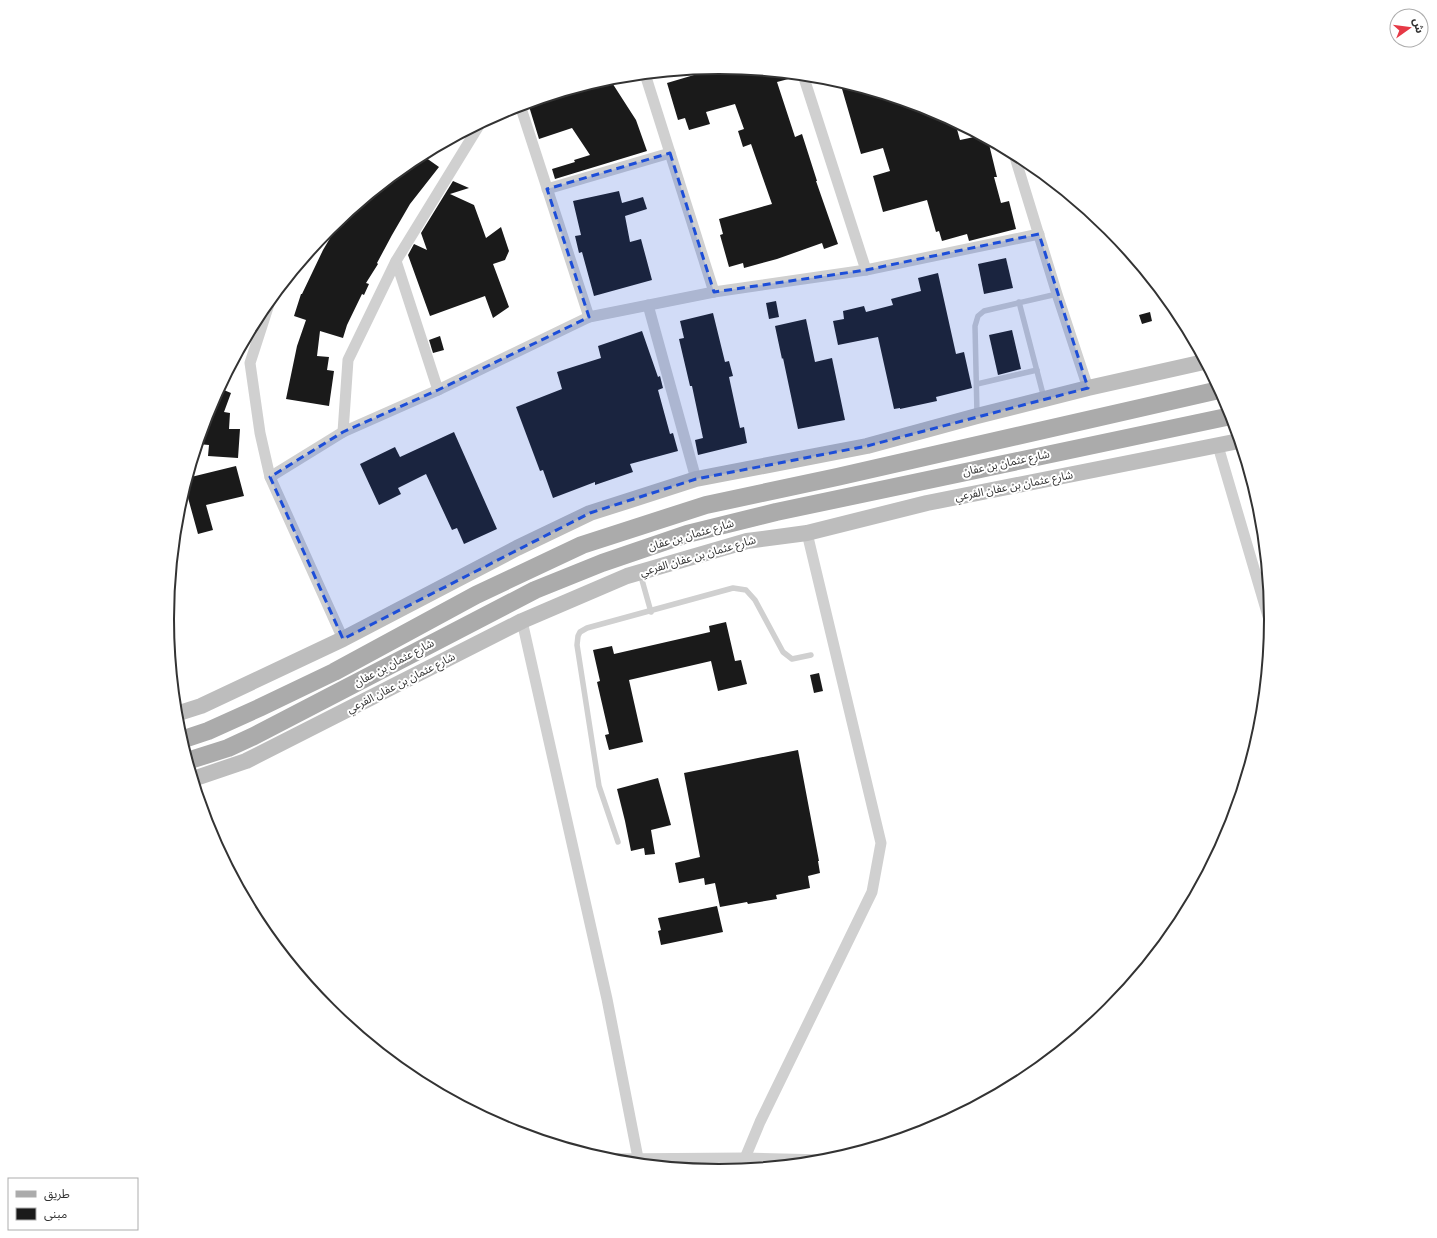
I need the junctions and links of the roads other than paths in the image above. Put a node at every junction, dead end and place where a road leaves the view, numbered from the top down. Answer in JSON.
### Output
{"nodes":[{"id":1,"x":647,"y":79,"type":"edge"},
{"id":2,"x":805,"y":81,"type":"edge"},
{"id":3,"x":522,"y":111,"type":"edge"},
{"id":4,"x":476,"y":131,"type":"edge"},
{"id":5,"x":670,"y":153,"type":"junction"},
{"id":6,"x":1017,"y":163,"type":"edge"},
{"id":7,"x":547,"y":189,"type":"junction"},
{"id":8,"x":1039,"y":234,"type":"junction"},
{"id":9,"x":396,"y":261,"type":"junction"},
{"id":10,"x":866,"y":270,"type":"junction"},
{"id":11,"x":714,"y":292,"type":"junction"},
{"id":12,"x":1057,"y":294,"type":"junction"},
{"id":13,"x":1018,"y":302,"type":"junction"},
{"id":14,"x":648,"y":305,"type":"junction"},
{"id":15,"x":265,"y":315,"type":"edge"},
{"id":16,"x":589,"y":317,"type":"junction"},
{"id":17,"x":1199,"y":363,"type":"edge"},
{"id":18,"x":1037,"y":370,"type":"junction"},
{"id":19,"x":977,"y":384,"type":"junction"},
{"id":20,"x":1088,"y":388,"type":"junction"},
{"id":21,"x":438,"y":390,"type":"junction"},
{"id":22,"x":1213,"y":391,"type":"edge"},
{"id":23,"x":1044,"y":399,"type":"junction"},
{"id":24,"x":977,"y":416,"type":"junction"},
{"id":25,"x":1225,"y":417,"type":"edge"},
{"id":26,"x":1228,"y":426,"type":"edge"},
{"id":27,"x":343,"y":432,"type":"junction"},
{"id":28,"x":1103,"y":442,"type":"junction"},
{"id":29,"x":1234,"y":442,"type":"edge"},
{"id":30,"x":1218,"y":446,"type":"junction"},
{"id":31,"x":270,"y":477,"type":"junction"},
{"id":32,"x":696,"y":479,"type":"junction"},
{"id":33,"x":807,"y":533,"type":"junction"},
{"id":34,"x":640,"y":572,"type":"junction"},
{"id":35,"x":1262,"y":586,"type":"edge"},
{"id":36,"x":651,"y":612,"type":"junction"},
{"id":37,"x":522,"y":621,"type":"junction"},
{"id":38,"x":343,"y":639,"type":"junction"},
{"id":39,"x":812,"y":655,"type":"dead end"},
{"id":40,"x":182,"y":712,"type":"edge"},
{"id":41,"x":187,"y":738,"type":"edge"},
{"id":42,"x":192,"y":760,"type":"edge"},
{"id":43,"x":197,"y":778,"type":"edge"},
{"id":44,"x":618,"y":842,"type":"dead end"},
{"id":45,"x":638,"y":1158,"type":"edge"},
{"id":46,"x":640,"y":1158,"type":"edge"},
{"id":47,"x":745,"y":1158,"type":"junction"},
{"id":48,"x":789,"y":1159,"type":"edge"}],
"edges":[{"from":1,"to":5,"type":"street"},
{"from":2,"to":10,"type":"street"},
{"from":3,"to":7,"type":"street"},
{"from":4,"to":9,"type":"street"},
{"from":5,"to":7,"type":"street"},
{"from":5,"to":11,"type":"street"},
{"from":6,"to":8,"type":"street"},
{"from":7,"to":16,"type":"street"},
{"from":8,"to":10,"type":"street"},
{"from":8,"to":12,"type":"street"},
{"from":9,"to":21,"type":"street"},
{"from":9,"to":27,"type":"street"},
{"from":10,"to":11,"type":"street"},
{"from":11,"to":14,"type":"street"},
{"from":12,"to":13,"type":"lane"},
{"from":12,"to":20,"type":"street"},
{"from":13,"to":18,"type":"lane"},
{"from":13,"to":19,"type":"lane"},
{"from":14,"to":16,"type":"street"},
{"from":14,"to":32,"type":"street"},
{"from":15,"to":31,"type":"street"},
{"from":16,"to":21,"type":"street"},
{"from":17,"to":20,"type":"main road"},
{"from":18,"to":19,"type":"lane"},
{"from":18,"to":23,"type":"lane"},
{"from":19,"to":24,"type":"lane"},
{"from":20,"to":23,"type":"main road"},
{"from":21,"to":27,"type":"street"},
{"from":22,"to":41,"type":"main road","name":"شارع عثمان بن عفان"},
{"from":23,"to":24,"type":"main road"},
{"from":24,"to":32,"type":"main road"},
{"from":25,"to":28,"type":"main road","name":"شارع عثمان بن عفان"},
{"from":26,"to":28,"type":"main road"},
{"from":27,"to":31,"type":"street"},
{"from":28,"to":42,"type":"main road","name":"شارع عثمان بن عفان"},
{"from":29,"to":30,"type":"main road","name":"شارع عثمان بن عفان الفرعي"},
{"from":30,"to":33,"type":"main road","name":"شارع عثمان بن عفان الفرعي"},
{"from":30,"to":35,"type":"street"},
{"from":31,"to":38,"type":"street"},
{"from":32,"to":38,"type":"main road"},
{"from":33,"to":34,"type":"main road","name":"شارع عثمان بن عفان الفرعي"},
{"from":33,"to":47,"type":"street"},
{"from":34,"to":36,"type":"lane"},
{"from":34,"to":37,"type":"main road","name":"شارع عثمان بن عفان الفرعي"},
{"from":36,"to":39,"type":"lane"},
{"from":36,"to":44,"type":"lane"},
{"from":37,"to":43,"type":"main road","name":"شارع عثمان بن عفان الفرعي"},
{"from":37,"to":45,"type":"street"},
{"from":38,"to":40,"type":"main road"},
{"from":46,"to":47,"type":"street"},
{"from":47,"to":48,"type":"street"}]}
